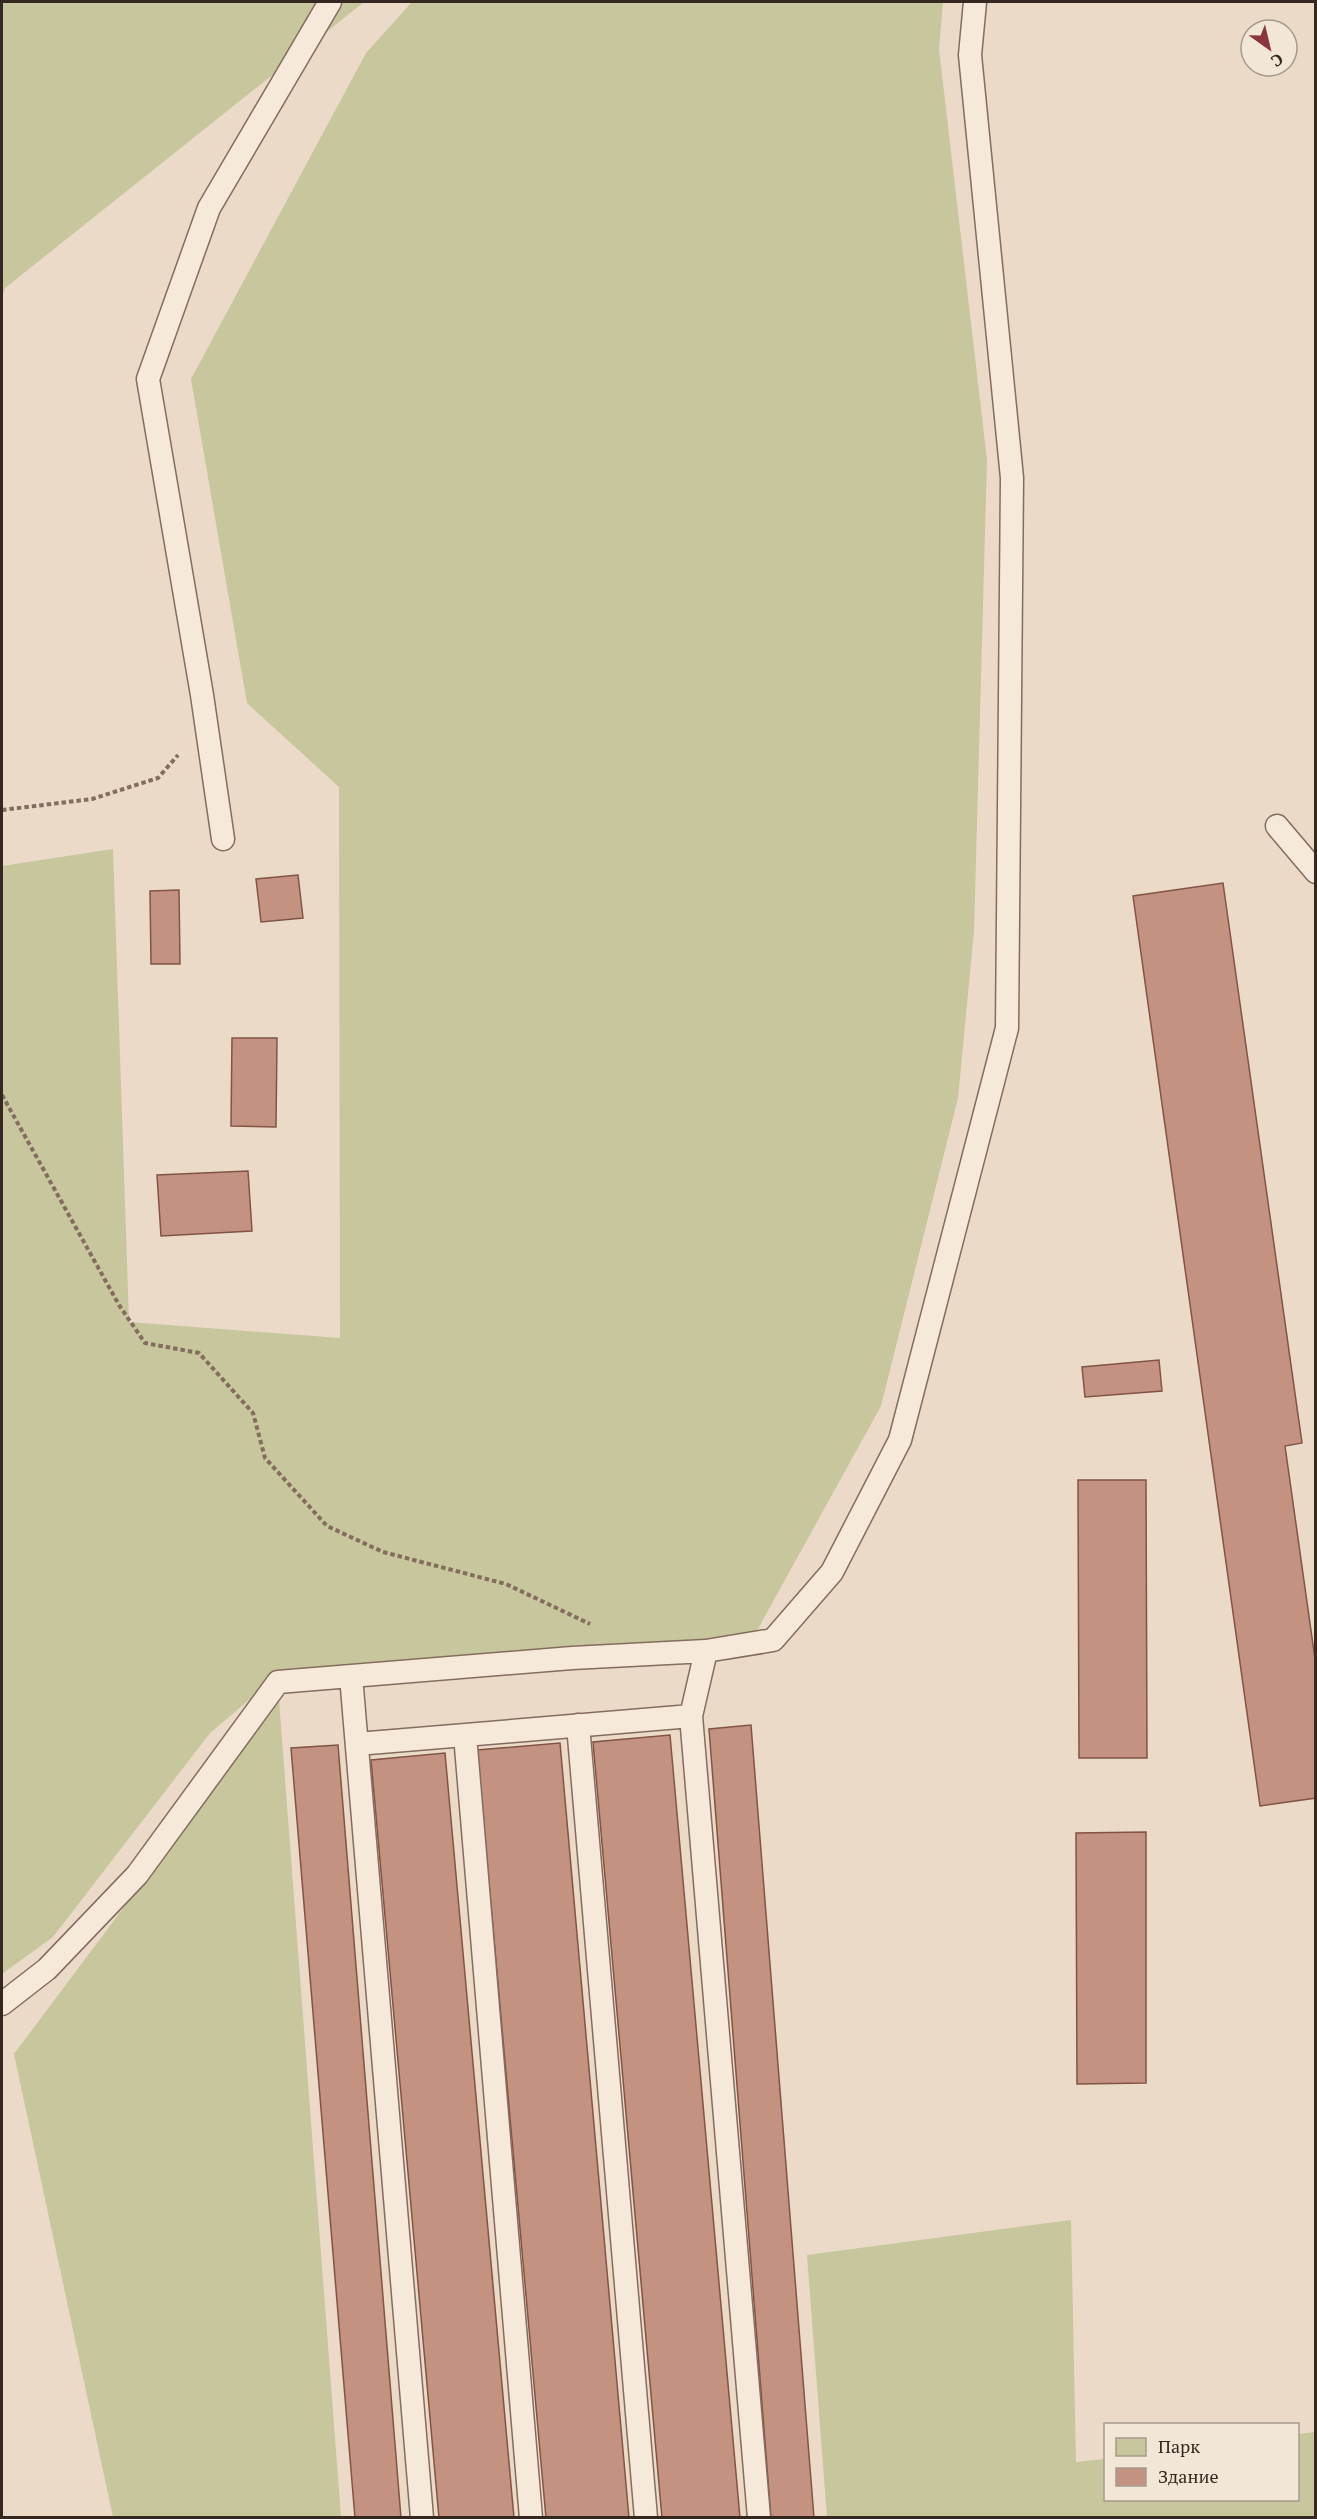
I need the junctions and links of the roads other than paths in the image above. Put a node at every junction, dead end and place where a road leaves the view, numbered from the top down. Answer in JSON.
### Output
{"nodes":[{"id":1,"x":330,"y":2,"type":"edge"},
{"id":2,"x":975,"y":2,"type":"edge"},
{"id":3,"x":1277,"y":826,"type":"dead end"},
{"id":4,"x":223,"y":839,"type":"dead end"},
{"id":5,"x":1316,"y":872,"type":"edge"},
{"id":6,"x":706,"y":1651,"type":"junction"},
{"id":7,"x":351,"y":1676,"type":"junction"},
{"id":8,"x":690,"y":1716,"type":"junction"},
{"id":9,"x":578,"y":1725,"type":"junction"},
{"id":10,"x":465,"y":1735,"type":"junction"},
{"id":11,"x":357,"y":1744,"type":"junction"},
{"id":12,"x":2,"y":2004,"type":"edge"},
{"id":13,"x":422,"y":2517,"type":"edge"},
{"id":14,"x":531,"y":2517,"type":"edge"},
{"id":15,"x":646,"y":2517,"type":"edge"},
{"id":16,"x":759,"y":2517,"type":"edge"}],
"edges":[{"from":1,"to":4,"type":"lane"},
{"from":2,"to":6,"type":"lane"},
{"from":3,"to":5,"type":"lane"},
{"from":6,"to":7,"type":"lane"},
{"from":6,"to":8,"type":"lane"},
{"from":7,"to":11,"type":"lane"},
{"from":7,"to":12,"type":"lane"},
{"from":8,"to":9,"type":"lane"},
{"from":8,"to":16,"type":"lane"},
{"from":9,"to":10,"type":"lane"},
{"from":9,"to":15,"type":"lane"},
{"from":10,"to":11,"type":"lane"},
{"from":10,"to":14,"type":"lane"},
{"from":11,"to":13,"type":"lane"}]}
